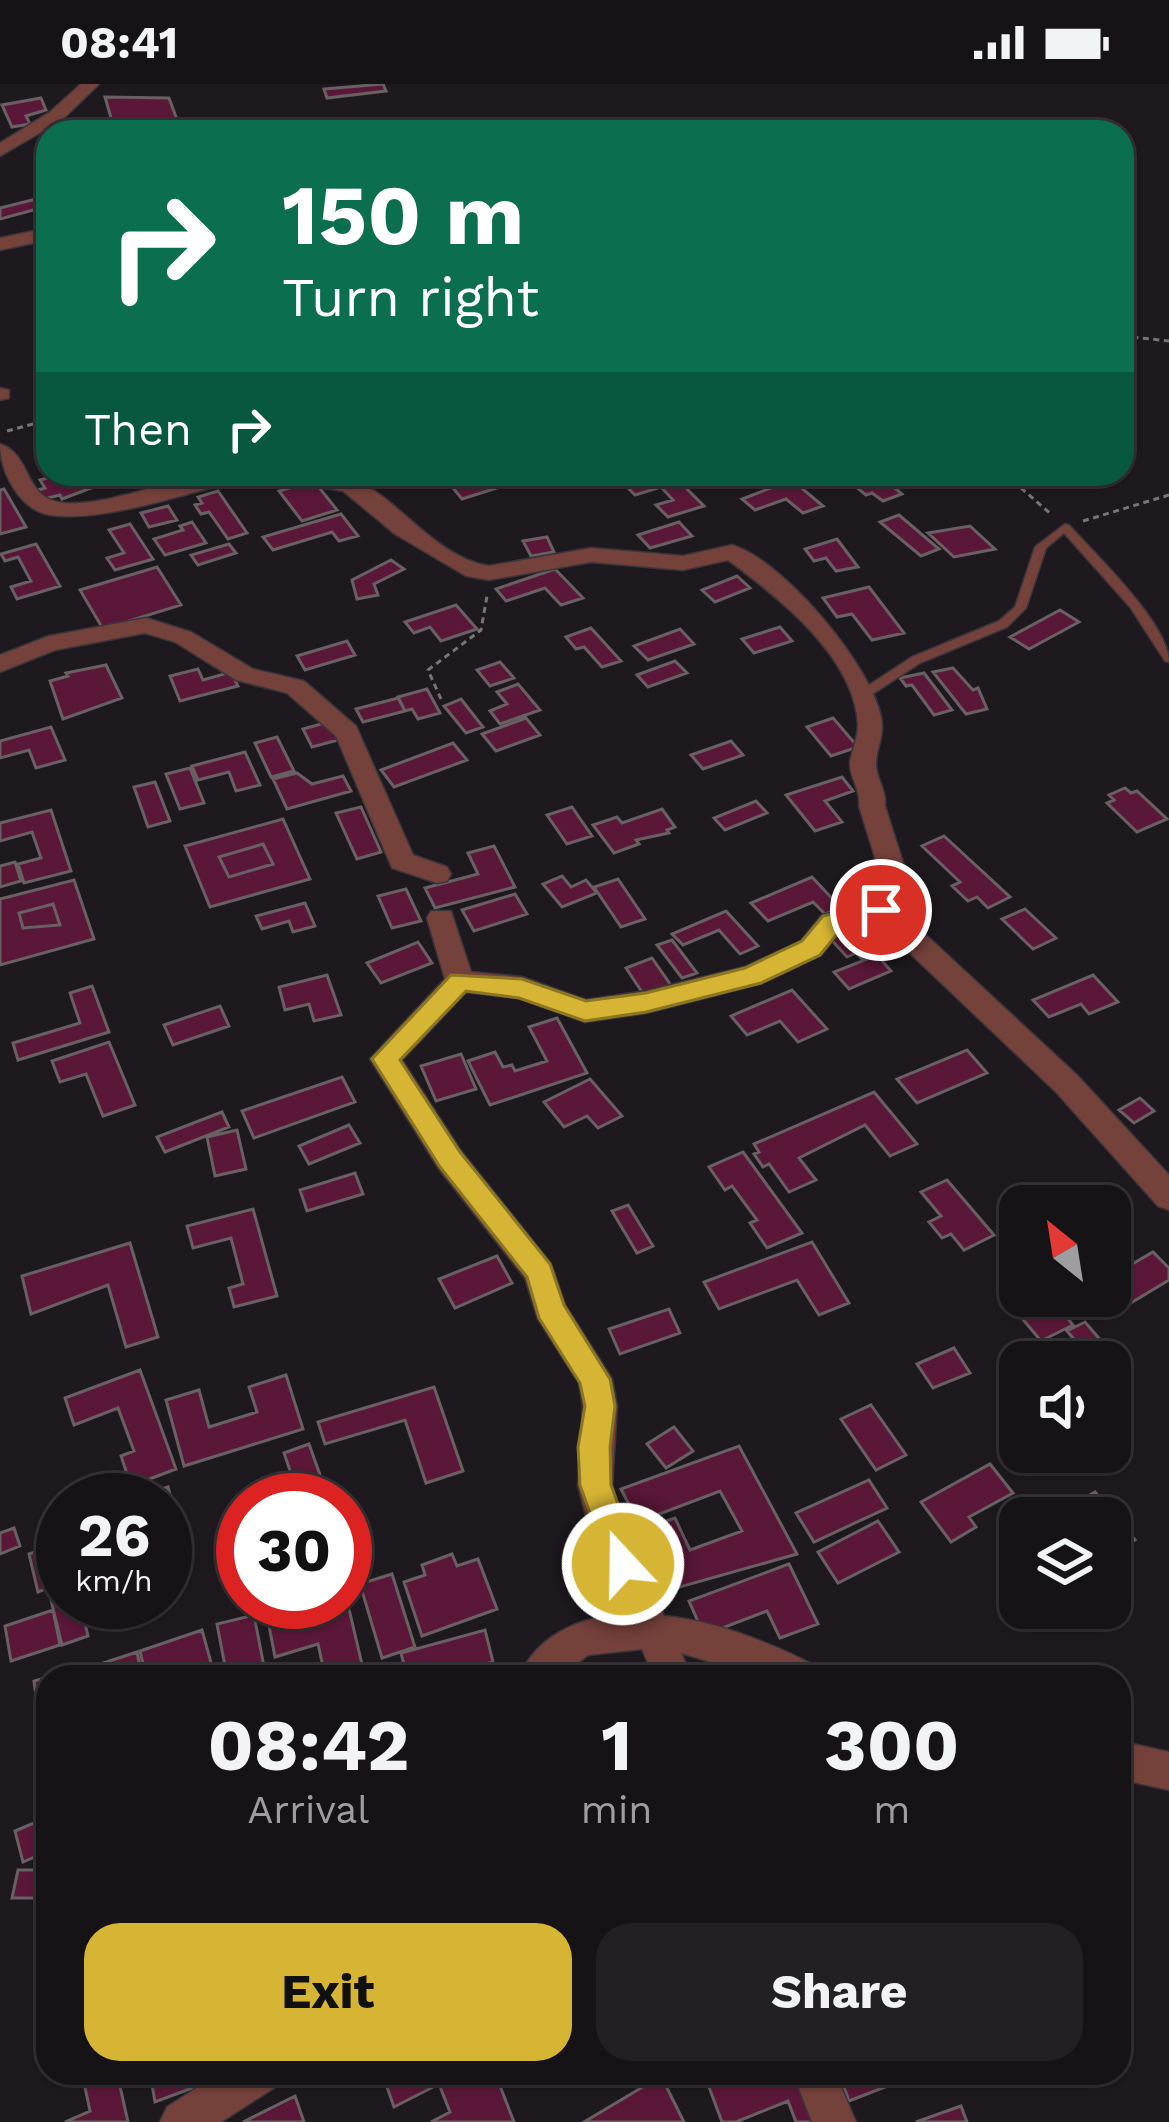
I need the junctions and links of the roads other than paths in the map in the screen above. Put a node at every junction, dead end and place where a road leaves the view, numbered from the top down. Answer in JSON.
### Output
{"nodes":[{"id":1,"x":91,"y":84,"type":"edge"},
{"id":2,"x":56,"y":120,"type":"edge"},
{"id":3,"x":36,"y":135,"type":"edge"},
{"id":4,"x":0,"y":151,"type":"edge"},
{"id":5,"x":36,"y":236,"type":"edge"},
{"id":6,"x":0,"y":244,"type":"edge"},
{"id":7,"x":0,"y":450,"type":"edge"},
{"id":8,"x":181,"y":486,"type":"edge"},
{"id":9,"x":350,"y":486,"type":"edge"},
{"id":10,"x":1169,"y":658,"type":"edge"},
{"id":11,"x":0,"y":664,"type":"edge"},
{"id":12,"x":864,"y":694,"type":"junction"},
{"id":13,"x":436,"y":874,"type":"dead end"},
{"id":14,"x":441,"y":918,"type":"dead end"},
{"id":15,"x":914,"y":940,"type":"junction"},
{"id":16,"x":460,"y":981,"type":"junction"},
{"id":17,"x":1169,"y":1197,"type":"edge"},
{"id":18,"x":653,"y":1630,"type":"junction"},
{"id":19,"x":547,"y":1665,"type":"edge"},
{"id":20,"x":668,"y":1665,"type":"edge"},
{"id":21,"x":777,"y":1665,"type":"edge"},
{"id":22,"x":1131,"y":1763,"type":"edge"},
{"id":23,"x":1169,"y":1771,"type":"edge"},
{"id":24,"x":240,"y":2085,"type":"edge"},
{"id":25,"x":819,"y":2085,"type":"edge"},
{"id":26,"x":182,"y":2122,"type":"edge"},
{"id":27,"x":833,"y":2122,"type":"edge"}],
"edges":[{"from":1,"to":2,"type":"street"},
{"from":3,"to":4,"type":"street"},
{"from":5,"to":6,"type":"street"},
{"from":7,"to":8,"type":"street"},
{"from":9,"to":12,"type":"street"},
{"from":10,"to":12,"type":"lane"},
{"from":11,"to":13,"type":"street"},
{"from":12,"to":15,"type":"street"},
{"from":14,"to":16,"type":"street"},
{"from":15,"to":16,"type":"street"},
{"from":15,"to":17,"type":"street"},
{"from":16,"to":18,"type":"street"},
{"from":18,"to":19,"type":"street"},
{"from":18,"to":20,"type":"street"},
{"from":18,"to":21,"type":"street"},
{"from":22,"to":23,"type":"street"},
{"from":24,"to":26,"type":"street"},
{"from":25,"to":27,"type":"street"}]}
